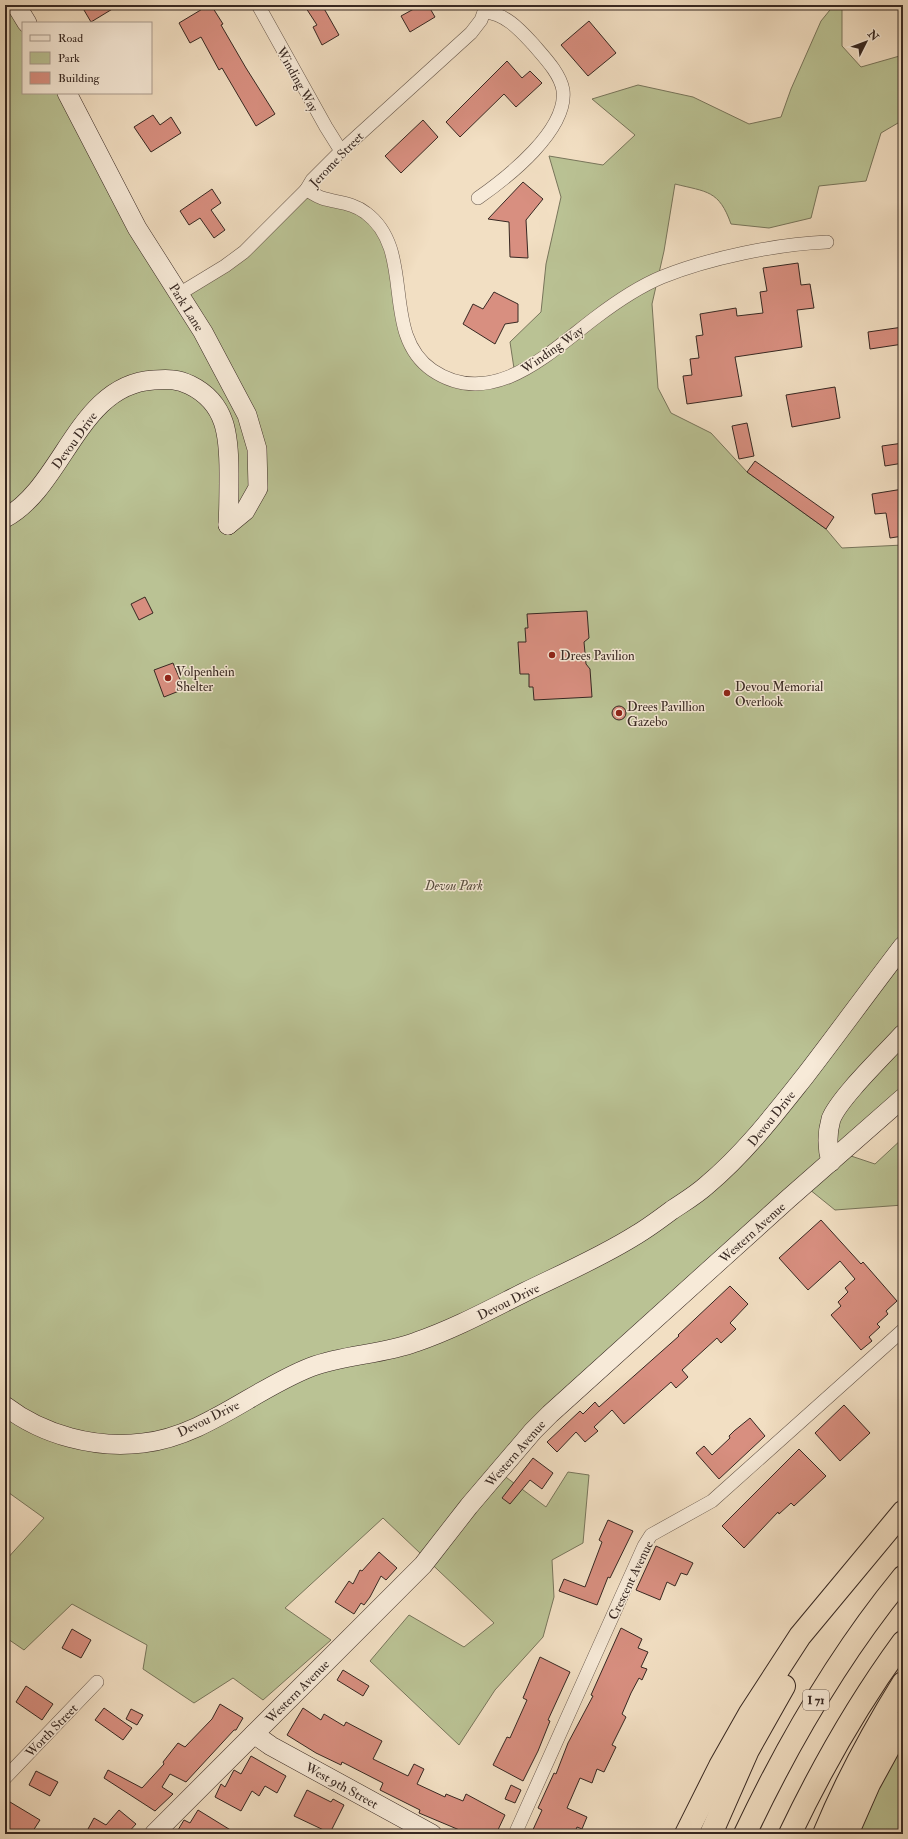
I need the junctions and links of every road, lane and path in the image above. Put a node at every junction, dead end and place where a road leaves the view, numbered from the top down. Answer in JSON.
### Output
{"nodes":[{"id":1,"x":16,"y":5,"type":"edge"},
{"id":2,"x":258,"y":5,"type":"edge"},
{"id":3,"x":482,"y":8,"type":"edge"},
{"id":4,"x":26,"y":22,"type":"edge"},
{"id":5,"x":68,"y":94,"type":"edge"},
{"id":6,"x":341,"y":151,"type":"junction"},
{"id":7,"x":306,"y":190,"type":"junction"},
{"id":8,"x":478,"y":198,"type":"dead end"},
{"id":9,"x":827,"y":242,"type":"dead end"},
{"id":10,"x":179,"y":294,"type":"junction"},
{"id":11,"x":5,"y":518,"type":"edge"},
{"id":12,"x":228,"y":525,"type":"joint"},
{"id":13,"x":903,"y":946,"type":"edge"},
{"id":14,"x":903,"y":1034,"type":"edge"},
{"id":15,"x":903,"y":1098,"type":"edge"},
{"id":16,"x":831,"y":1162,"type":"junction"},
{"id":17,"x":903,"y":1330,"type":"edge"},
{"id":18,"x":5,"y":1406,"type":"edge"},
{"id":19,"x":903,"y":1512,"type":"edge"},
{"id":20,"x":851,"y":1573,"type":"junction"},
{"id":21,"x":903,"y":1577,"type":"edge"},
{"id":22,"x":903,"y":1642,"type":"edge"},
{"id":23,"x":97,"y":1682,"type":"dead end"},
{"id":24,"x":903,"y":1683,"type":"edge"},
{"id":25,"x":903,"y":1722,"type":"edge"},
{"id":26,"x":254,"y":1734,"type":"junction"},
{"id":27,"x":5,"y":1778,"type":"edge"},
{"id":28,"x":427,"y":1833,"type":"edge"},
{"id":29,"x":154,"y":1834,"type":"edge"},
{"id":30,"x":515,"y":1834,"type":"edge"},
{"id":31,"x":686,"y":1834,"type":"edge"},
{"id":32,"x":711,"y":1834,"type":"edge"},
{"id":33,"x":745,"y":1834,"type":"edge"},
{"id":34,"x":790,"y":1834,"type":"edge"},
{"id":35,"x":824,"y":1834,"type":"edge"},
{"id":36,"x":847,"y":1834,"type":"edge"}],
"edges":[{"from":1,"to":4,"type":"street"},
{"from":2,"to":6,"type":"street","name":"Winding Way"},
{"from":3,"to":6,"type":"street","name":"Jerome Street"},
{"from":3,"to":8,"type":"street"},
{"from":5,"to":10,"type":"street","name":"Park Lane"},
{"from":6,"to":7,"type":"street","name":"Jerome Street"},
{"from":7,"to":9,"type":"street","name":"Winding Way"},
{"from":7,"to":10,"type":"street","name":"Jerome Street"},
{"from":10,"to":12,"type":"street","name":"Park Lane"},
{"from":11,"to":12,"type":"street","name":"Devou Drive"},
{"from":13,"to":18,"type":"street","name":"Devou Drive"},
{"from":14,"to":16,"type":"street"},
{"from":15,"to":16,"type":"street","name":"Western Avenue"},
{"from":16,"to":26,"type":"street","name":"Western Avenue"},
{"from":17,"to":30,"type":"street","name":"Crescent Avenue"},
{"from":19,"to":20,"type":"highway"},
{"from":20,"to":31,"type":"highway"},
{"from":20,"to":32,"type":"highway"},
{"from":21,"to":33,"type":"highway","number":"I 71"},
{"from":22,"to":34,"type":"highway"},
{"from":23,"to":27,"type":"street","name":"Worth Street"},
{"from":24,"to":35,"type":"highway"},
{"from":25,"to":36,"type":"highway"},
{"from":26,"to":28,"type":"street","name":"West 9th Street"},
{"from":26,"to":29,"type":"street","name":"Western Avenue"}]}
